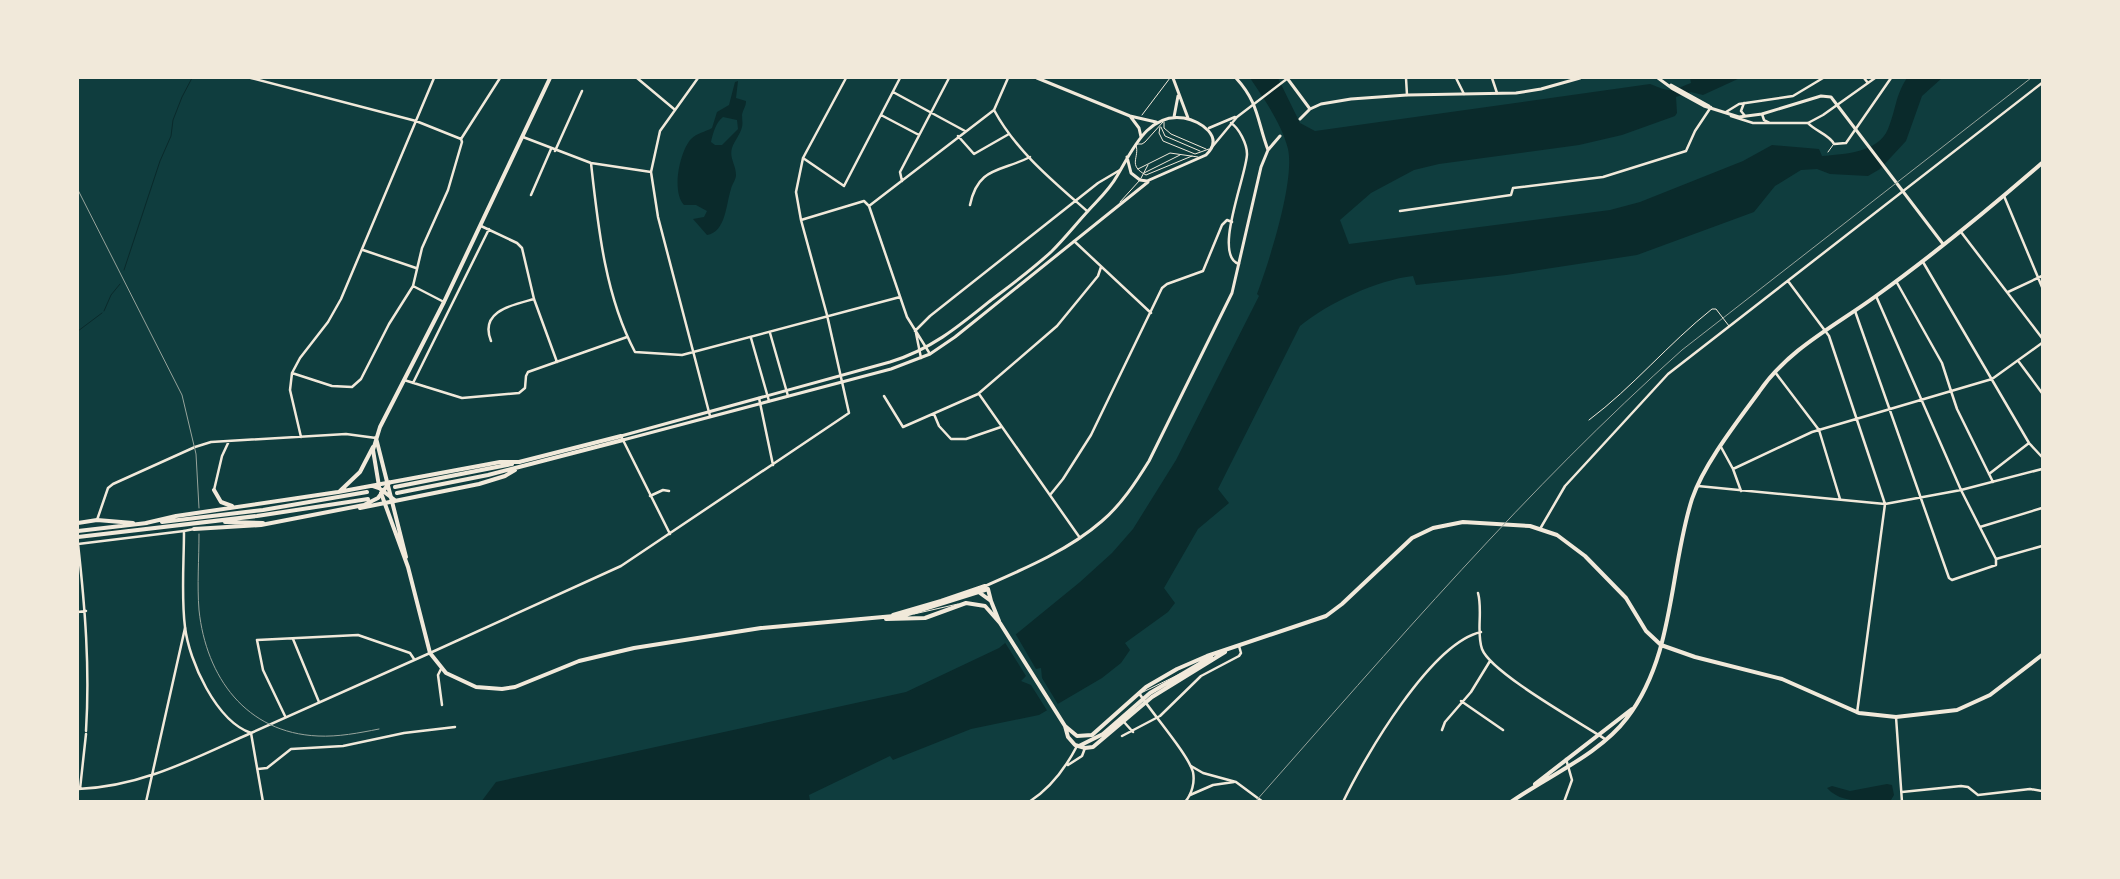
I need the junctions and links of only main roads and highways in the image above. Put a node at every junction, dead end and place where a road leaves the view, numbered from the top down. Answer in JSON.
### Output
{"nodes":[{"id":1,"x":550,"y":78,"type":"edge"},
{"id":2,"x":1037,"y":78,"type":"edge"},
{"id":3,"x":1171,"y":78,"type":"edge"},
{"id":4,"x":1236,"y":78,"type":"edge"},
{"id":5,"x":1287,"y":78,"type":"edge"},
{"id":6,"x":1580,"y":78,"type":"edge"},
{"id":7,"x":1658,"y":78,"type":"edge"},
{"id":8,"x":1178,"y":96,"type":"junction"},
{"id":9,"x":1310,"y":109,"type":"junction"},
{"id":10,"x":1130,"y":116,"type":"junction"},
{"id":11,"x":1174,"y":117,"type":"junction"},
{"id":12,"x":1189,"y":119,"type":"junction"},
{"id":13,"x":1300,"y":119,"type":"dead end"},
{"id":14,"x":1157,"y":122,"type":"junction"},
{"id":15,"x":1280,"y":136,"type":"dead end"},
{"id":16,"x":1141,"y":137,"type":"junction"},
{"id":17,"x":1268,"y":150,"type":"junction"},
{"id":18,"x":1127,"y":157,"type":"junction"},
{"id":19,"x":2042,"y":163,"type":"edge"},
{"id":20,"x":1151,"y":180,"type":"junction"},
{"id":21,"x":1943,"y":244,"type":"junction"},
{"id":22,"x":376,"y":438,"type":"junction"},
{"id":23,"x":622,"y":438,"type":"junction"},
{"id":24,"x":373,"y":447,"type":"junction"},
{"id":25,"x":521,"y":464,"type":"junction"},
{"id":26,"x":387,"y":483,"type":"junction"},
{"id":27,"x":379,"y":486,"type":"junction"},
{"id":28,"x":395,"y":488,"type":"dead end"},
{"id":29,"x":214,"y":490,"type":"road end"},
{"id":30,"x":338,"y":492,"type":"junction"},
{"id":31,"x":367,"y":492,"type":"dead end"},
{"id":32,"x":382,"y":493,"type":"junction"},
{"id":33,"x":397,"y":493,"type":"dead end"},
{"id":34,"x":368,"y":499,"type":"dead end"},
{"id":35,"x":393,"y":500,"type":"junction"},
{"id":36,"x":384,"y":502,"type":"junction"},
{"id":37,"x":236,"y":507,"type":"junction"},
{"id":38,"x":345,"y":509,"type":"junction"},
{"id":39,"x":215,"y":522,"type":"junction"},
{"id":40,"x":78,"y":523,"type":"edge"},
{"id":41,"x":275,"y":523,"type":"junction"},
{"id":42,"x":144,"y":524,"type":"junction"},
{"id":43,"x":194,"y":529,"type":"road end"},
{"id":44,"x":78,"y":530,"type":"edge"},
{"id":45,"x":78,"y":536,"type":"edge"},
{"id":46,"x":407,"y":564,"type":"junction"},
{"id":47,"x":986,"y":588,"type":"junction"},
{"id":48,"x":970,"y":591,"type":"junction"},
{"id":49,"x":980,"y":593,"type":"junction"},
{"id":50,"x":991,"y":601,"type":"junction"},
{"id":51,"x":981,"y":604,"type":"junction"},
{"id":52,"x":876,"y":619,"type":"junction"},
{"id":53,"x":1000,"y":623,"type":"junction"},
{"id":54,"x":1661,"y":645,"type":"junction"},
{"id":55,"x":1234,"y":648,"type":"junction"},
{"id":56,"x":1220,"y":652,"type":"junction"},
{"id":57,"x":2042,"y":655,"type":"edge"},
{"id":58,"x":1144,"y":700,"type":"junction"},
{"id":59,"x":1632,"y":709,"type":"junction"},
{"id":60,"x":1065,"y":726,"type":"junction"},
{"id":61,"x":1084,"y":747,"type":"junction"},
{"id":62,"x":1531,"y":788,"type":"junction"},
{"id":63,"x":1511,"y":802,"type":"edge"}],
"edges":[{"from":1,"to":22,"type":"main road"},
{"from":2,"to":10,"type":"main road"},
{"from":3,"to":8,"type":"main road"},
{"from":4,"to":17,"type":"main road"},
{"from":5,"to":9,"type":"main road"},
{"from":6,"to":9,"type":"main road"},
{"from":7,"to":21,"type":"main road"},
{"from":8,"to":11,"type":"main road"},
{"from":8,"to":12,"type":"main road"},
{"from":9,"to":13,"type":"main road"},
{"from":10,"to":14,"type":"main road"},
{"from":10,"to":16,"type":"main road"},
{"from":11,"to":12,"type":"main road"},
{"from":11,"to":14,"type":"main road"},
{"from":12,"to":20,"type":"main road"},
{"from":14,"to":16,"type":"main road"},
{"from":15,"to":17,"type":"main road"},
{"from":16,"to":18,"type":"main road"},
{"from":17,"to":47,"type":"main road"},
{"from":18,"to":20,"type":"main road"},
{"from":18,"to":23,"type":"main road"},
{"from":19,"to":21,"type":"main road"},
{"from":20,"to":23,"type":"main road"},
{"from":21,"to":54,"type":"main road"},
{"from":22,"to":24,"type":"main road"},
{"from":22,"to":26,"type":"main road"},
{"from":23,"to":25,"type":"main road"},
{"from":24,"to":27,"type":"main road"},
{"from":24,"to":30,"type":"main road"},
{"from":25,"to":26,"type":"main road"},
{"from":25,"to":28,"type":"main road"},
{"from":25,"to":33,"type":"main road"},
{"from":25,"to":35,"type":"main road"},
{"from":26,"to":27,"type":"main road"},
{"from":26,"to":32,"type":"main road"},
{"from":26,"to":35,"type":"main road"},
{"from":27,"to":30,"type":"main road"},
{"from":27,"to":32,"type":"main road"},
{"from":29,"to":37,"type":"main road"},
{"from":30,"to":37,"type":"main road"},
{"from":31,"to":42,"type":"main road"},
{"from":32,"to":35,"type":"main road"},
{"from":32,"to":36,"type":"main road"},
{"from":32,"to":38,"type":"main road"},
{"from":34,"to":39,"type":"main road"},
{"from":35,"to":36,"type":"main road"},
{"from":35,"to":46,"type":"main road"},
{"from":36,"to":38,"type":"main road"},
{"from":36,"to":46,"type":"main road"},
{"from":37,"to":42,"type":"main road"},
{"from":38,"to":41,"type":"main road"},
{"from":39,"to":41,"type":"main road"},
{"from":39,"to":45,"type":"main road"},
{"from":40,"to":42,"type":"main road"},
{"from":41,"to":43,"type":"main road"},
{"from":42,"to":44,"type":"main road"},
{"from":46,"to":52,"type":"main road"},
{"from":47,"to":48,"type":"main road"},
{"from":47,"to":49,"type":"main road"},
{"from":47,"to":50,"type":"main road"},
{"from":48,"to":49,"type":"main road"},
{"from":48,"to":52,"type":"main road"},
{"from":49,"to":50,"type":"main road"},
{"from":49,"to":51,"type":"main road"},
{"from":49,"to":52,"type":"main road"},
{"from":50,"to":53,"type":"main road"},
{"from":51,"to":52,"type":"main road"},
{"from":51,"to":53,"type":"main road"},
{"from":53,"to":60,"type":"main road"},
{"from":54,"to":55,"type":"main road"},
{"from":54,"to":57,"type":"main road"},
{"from":54,"to":59,"type":"main road"},
{"from":55,"to":56,"type":"main road"},
{"from":55,"to":58,"type":"main road"},
{"from":56,"to":58,"type":"main road"},
{"from":56,"to":60,"type":"main road"},
{"from":58,"to":61,"type":"main road"},
{"from":58,"to":61,"type":"main road"},
{"from":59,"to":62,"type":"main road"},
{"from":59,"to":62,"type":"main road"},
{"from":60,"to":61,"type":"main road"},
{"from":62,"to":63,"type":"main road"}]}
